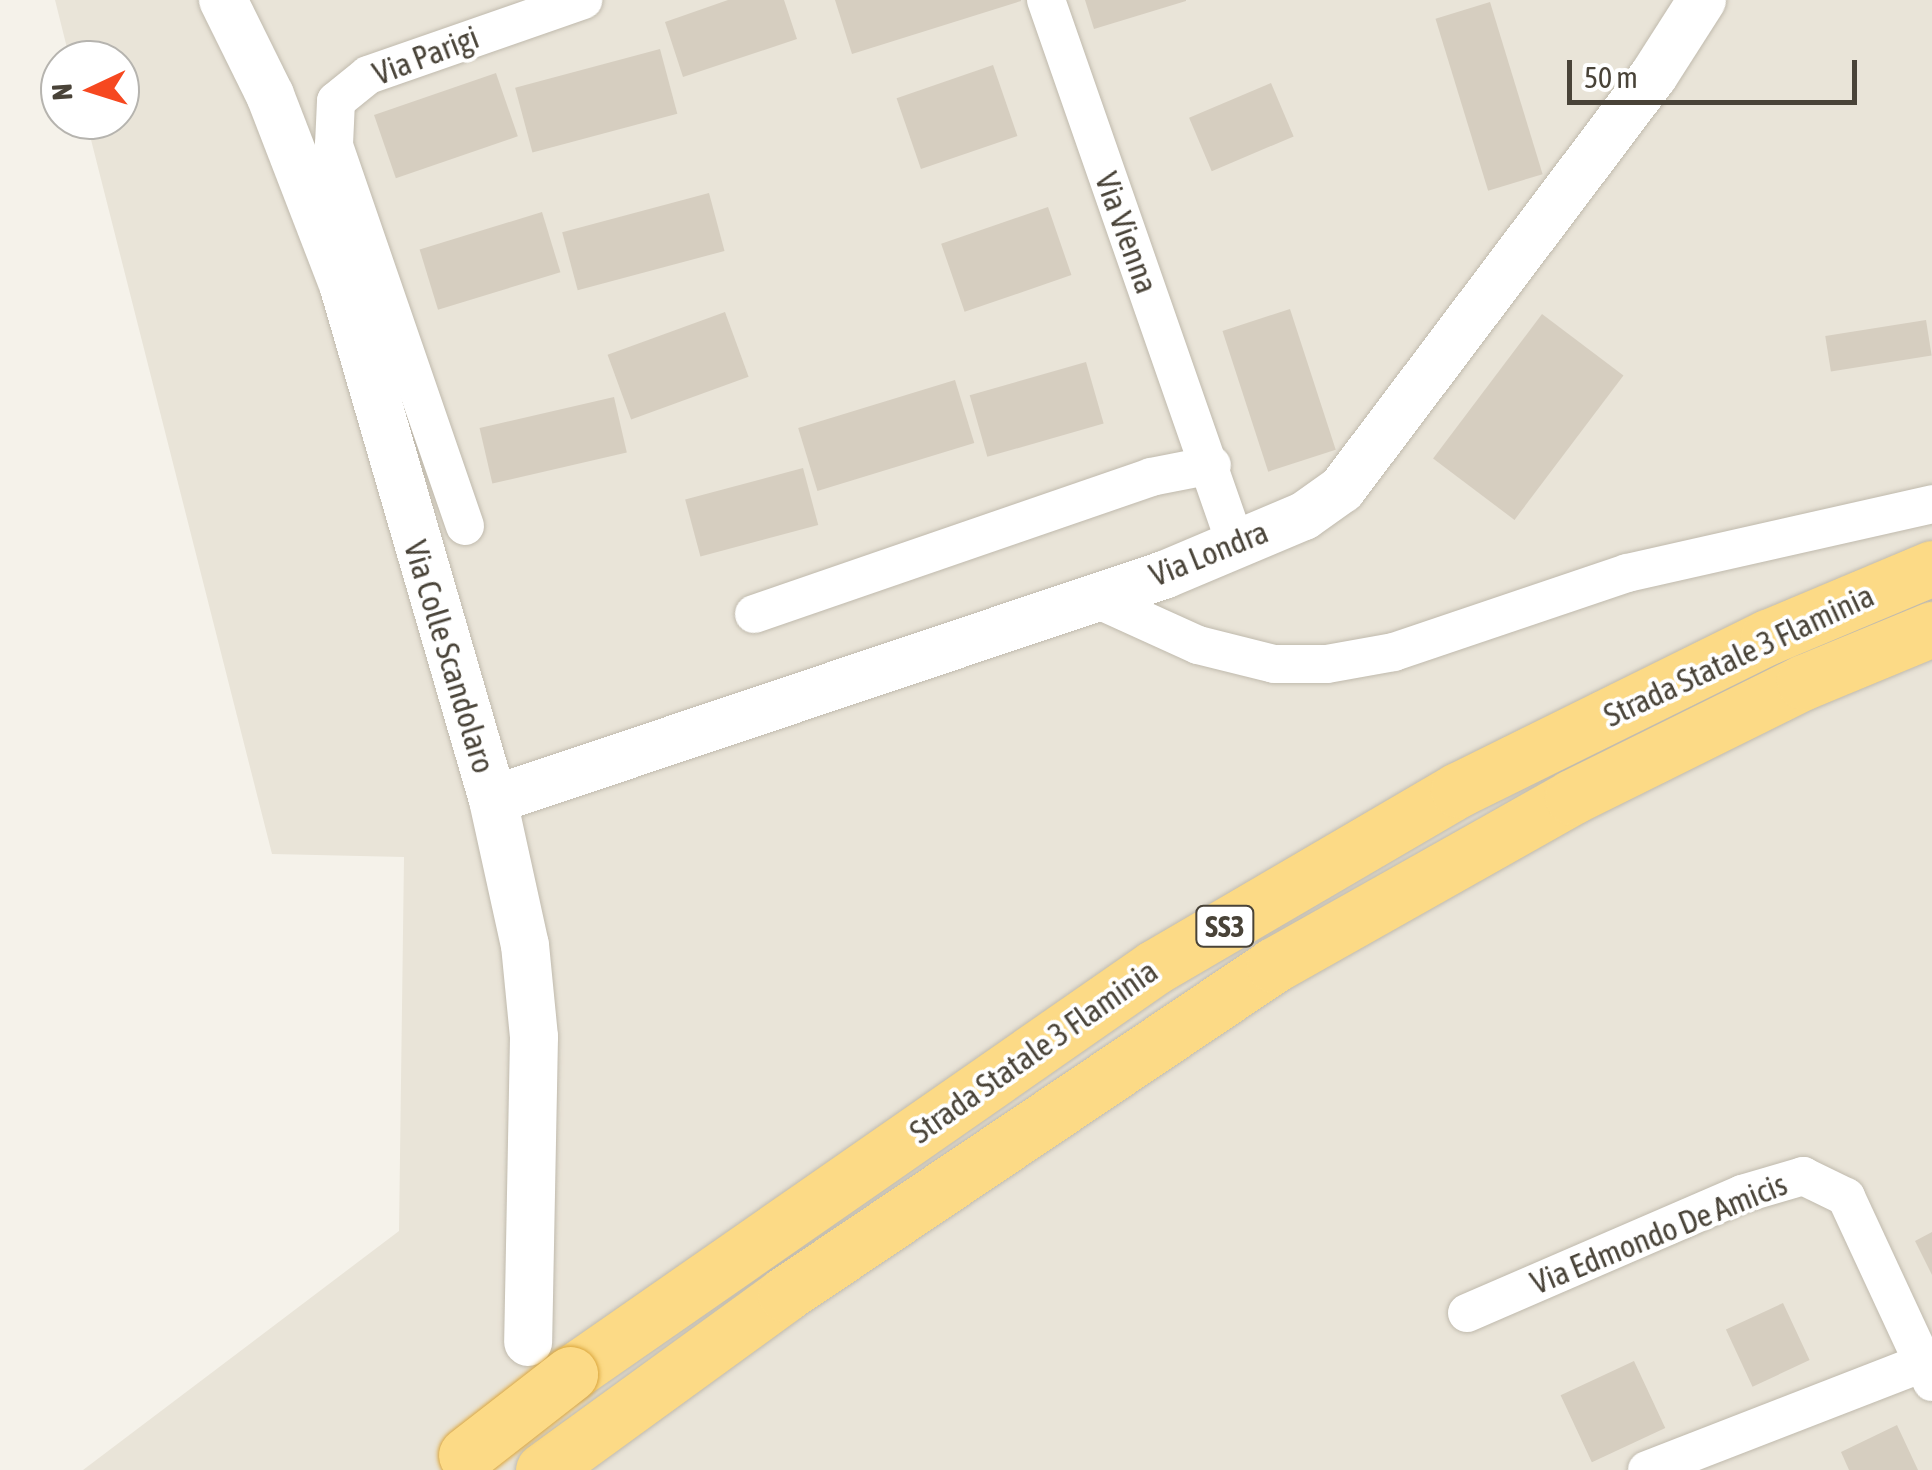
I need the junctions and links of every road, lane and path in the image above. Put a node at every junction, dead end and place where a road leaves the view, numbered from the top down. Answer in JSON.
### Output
{"nodes":[{"id":1,"x":224,"y":0,"type":"edge"},
{"id":2,"x":583,"y":0,"type":"edge"},
{"id":3,"x":1046,"y":0,"type":"edge"},
{"id":4,"x":1702,"y":0,"type":"edge"},
{"id":5,"x":362,"y":281,"type":"junction"},
{"id":6,"x":1212,"y":465,"type":"junction"},
{"id":7,"x":1932,"y":504,"type":"edge"},
{"id":8,"x":465,"y":526,"type":"dead end"},
{"id":9,"x":1234,"y":542,"type":"junction"},
{"id":10,"x":1932,"y":568,"type":"edge"},
{"id":11,"x":1092,"y":597,"type":"junction"},
{"id":12,"x":754,"y":614,"type":"dead end"},
{"id":13,"x":1932,"y":629,"type":"edge"},
{"id":14,"x":493,"y":800,"type":"junction"},
{"id":15,"x":1467,"y":1313,"type":"dead end"},
{"id":16,"x":549,"y":1358,"type":"junction"},
{"id":17,"x":1928,"y":1372,"type":"edge"},
{"id":18,"x":562,"y":1457,"type":"edge"},
{"id":19,"x":456,"y":1462,"type":"edge"},
{"id":20,"x":1646,"y":1470,"type":"edge"}],
"edges":[{"from":1,"to":5,"type":"street","name":"Via Colle Scandolaro"},
{"from":2,"to":5,"type":"street","name":"Via Parigi"},
{"from":3,"to":6,"type":"street","name":"Via Vienna"},
{"from":4,"to":9,"type":"street","name":"Via Londra"},
{"from":5,"to":8,"type":"street","name":"Via Parigi"},
{"from":5,"to":14,"type":"street","name":"Via Colle Scandolaro"},
{"from":6,"to":9,"type":"street","name":"Via Vienna"},
{"from":6,"to":12,"type":"street"},
{"from":7,"to":11,"type":"street"},
{"from":9,"to":11,"type":"street","name":"Via Londra"},
{"from":10,"to":16,"type":"highway","name":"Strada Statale 3 Flaminia","number":"SS3"},
{"from":11,"to":14,"type":"street","name":"Via Londra"},
{"from":13,"to":18,"type":"highway","name":"Strada Statale 3 Flaminia","number":"SS3"},
{"from":14,"to":16,"type":"street","name":"Via Colle Scandolaro"},
{"from":15,"to":17,"type":"street","name":"Via Edmondo De Amicis"},
{"from":16,"to":19,"type":"highway","name":"Strada Statale 3 Flaminia","number":"SS3","bridge":true},
{"from":17,"to":20,"type":"street","name":"Via Edmondo De Amicis"}]}
